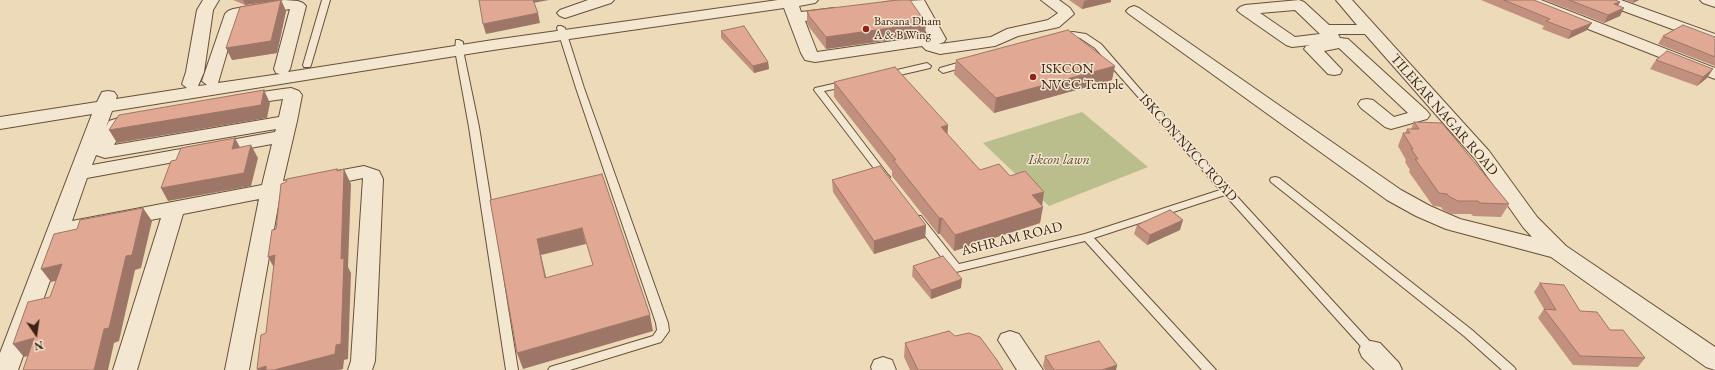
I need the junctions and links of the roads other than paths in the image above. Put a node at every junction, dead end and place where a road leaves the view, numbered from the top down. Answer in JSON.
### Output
{"nodes":[{"id":1,"x":266,"y":0,"type":"edge"},
{"id":2,"x":326,"y":0,"type":"edge"},
{"id":3,"x":606,"y":0,"type":"edge"},
{"id":4,"x":758,"y":0,"type":"edge"},
{"id":5,"x":810,"y":0,"type":"edge"},
{"id":6,"x":1049,"y":0,"type":"edge"},
{"id":7,"x":1344,"y":0,"type":"edge"},
{"id":8,"x":1527,"y":0,"type":"edge"},
{"id":9,"x":1607,"y":0,"type":"edge"},
{"id":10,"x":1708,"y":0,"type":"edge"},
{"id":11,"x":1715,"y":2,"type":"edge"},
{"id":12,"x":208,"y":5,"type":"edge"},
{"id":13,"x":791,"y":7,"type":"edge"},
{"id":14,"x":872,"y":9,"type":"edge"},
{"id":15,"x":850,"y":11,"type":"edge"},
{"id":16,"x":1134,"y":11,"type":"dead end"},
{"id":17,"x":563,"y":25,"type":"junction"},
{"id":18,"x":1369,"y":29,"type":"junction"},
{"id":19,"x":1325,"y":30,"type":"junction"},
{"id":20,"x":1056,"y":38,"type":"edge"},
{"id":21,"x":1715,"y":40,"type":"edge"},
{"id":22,"x":926,"y":41,"type":"junction"},
{"id":23,"x":459,"y":46,"type":"junction"},
{"id":24,"x":973,"y":62,"type":"edge"},
{"id":25,"x":307,"y":65,"type":"junction"},
{"id":26,"x":926,"y":66,"type":"dead end"},
{"id":27,"x":282,"y":69,"type":"junction"},
{"id":28,"x":943,"y":70,"type":"dead end"},
{"id":29,"x":1334,"y":70,"type":"dead end"},
{"id":30,"x":1715,"y":74,"type":"edge"},
{"id":31,"x":880,"y":76,"type":"edge"},
{"id":32,"x":1412,"y":76,"type":"junction"},
{"id":33,"x":1382,"y":79,"type":"junction"},
{"id":34,"x":856,"y":82,"type":"edge"},
{"id":35,"x":191,"y":84,"type":"junction"},
{"id":36,"x":215,"y":84,"type":"junction"},
{"id":37,"x":106,"y":101,"type":"junction"},
{"id":38,"x":1367,"y":104,"type":"dead end"},
{"id":39,"x":211,"y":105,"type":"junction"},
{"id":40,"x":0,"y":113,"type":"edge"},
{"id":41,"x":0,"y":122,"type":"edge"},
{"id":42,"x":286,"y":128,"type":"junction"},
{"id":43,"x":80,"y":173,"type":"junction"},
{"id":44,"x":1275,"y":180,"type":"dead end"},
{"id":45,"x":889,"y":182,"type":"edge"},
{"id":46,"x":271,"y":190,"type":"junction"},
{"id":47,"x":1227,"y":191,"type":"junction"},
{"id":48,"x":174,"y":208,"type":"junction"},
{"id":49,"x":913,"y":213,"type":"edge"},
{"id":50,"x":58,"y":231,"type":"junction"},
{"id":51,"x":1087,"y":237,"type":"junction"},
{"id":52,"x":1558,"y":251,"type":"junction"},
{"id":53,"x":1010,"y":340,"type":"dead end"},
{"id":54,"x":1371,"y":350,"type":"joint"},
{"id":55,"x":1715,"y":360,"type":"edge"},
{"id":56,"x":6,"y":370,"type":"edge"},
{"id":57,"x":125,"y":370,"type":"edge"},
{"id":58,"x":237,"y":370,"type":"edge"},
{"id":59,"x":360,"y":370,"type":"edge"},
{"id":60,"x":512,"y":370,"type":"edge"},
{"id":61,"x":554,"y":370,"type":"edge"},
{"id":62,"x":1031,"y":370,"type":"edge"},
{"id":63,"x":1210,"y":370,"type":"edge"},
{"id":64,"x":1390,"y":370,"type":"edge"},
{"id":65,"x":1510,"y":370,"type":"edge"}],
"edges":[{"from":1,"to":12,"type":"street"},
{"from":2,"to":25,"type":"lane"},
{"from":3,"to":17,"type":"street"},
{"from":4,"to":17,"type":"street"},
{"from":5,"to":13,"type":"street"},
{"from":6,"to":22,"type":"street"},
{"from":7,"to":18,"type":"street","name":"TILEKAR NAGAR ROAD"},
{"from":8,"to":30,"type":"street"},
{"from":9,"to":21,"type":"street"},
{"from":10,"to":11,"type":"street"},
{"from":12,"to":35,"type":"street"},
{"from":13,"to":15,"type":"street"},
{"from":13,"to":17,"type":"street"},
{"from":13,"to":22,"type":"street"},
{"from":14,"to":22,"type":"street"},
{"from":16,"to":52,"type":"street"},
{"from":17,"to":23,"type":"street"},
{"from":17,"to":61,"type":"lane"},
{"from":18,"to":19,"type":"street"},
{"from":18,"to":32,"type":"street","name":"TILEKAR NAGAR ROAD"},
{"from":19,"to":19,"type":"street"},
{"from":20,"to":47,"type":"lane","name":"ISKCON NVCC ROAD"},
{"from":23,"to":25,"type":"street"},
{"from":23,"to":36,"type":"street"},
{"from":23,"to":60,"type":"lane"},
{"from":24,"to":28,"type":"lane"},
{"from":25,"to":27,"type":"street"},
{"from":26,"to":31,"type":"lane"},
{"from":27,"to":36,"type":"street"},
{"from":27,"to":36,"type":"street"},
{"from":29,"to":33,"type":"street"},
{"from":32,"to":33,"type":"street"},
{"from":32,"to":52,"type":"street","name":"TILEKAR NAGAR ROAD"},
{"from":33,"to":38,"type":"street"},
{"from":34,"to":45,"type":"lane"},
{"from":35,"to":36,"type":"street"},
{"from":35,"to":37,"type":"street"},
{"from":36,"to":37,"type":"street"},
{"from":36,"to":39,"type":"street"},
{"from":37,"to":40,"type":"street"},
{"from":37,"to":41,"type":"street"},
{"from":37,"to":43,"type":"street"},
{"from":39,"to":42,"type":"street"},
{"from":39,"to":42,"type":"street"},
{"from":42,"to":43,"type":"street"},
{"from":42,"to":46,"type":"street"},
{"from":43,"to":50,"type":"street"},
{"from":44,"to":65,"type":"lane"},
{"from":46,"to":48,"type":"street"},
{"from":46,"to":58,"type":"street"},
{"from":46,"to":59,"type":"street"},
{"from":47,"to":51,"type":"lane"},
{"from":47,"to":54,"type":"lane","name":"ISKCON NVCC ROAD"},
{"from":48,"to":50,"type":"street"},
{"from":48,"to":57,"type":"street"},
{"from":49,"to":51,"type":"lane","name":"ASHRAM ROAD"},
{"from":50,"to":56,"type":"street"},
{"from":51,"to":63,"type":"lane"},
{"from":52,"to":55,"type":"street","name":"TILEKAR NAGAR ROAD"},
{"from":53,"to":62,"type":"street"},
{"from":54,"to":64,"type":"street","name":"ISKCON NVCC ROAD"}]}
